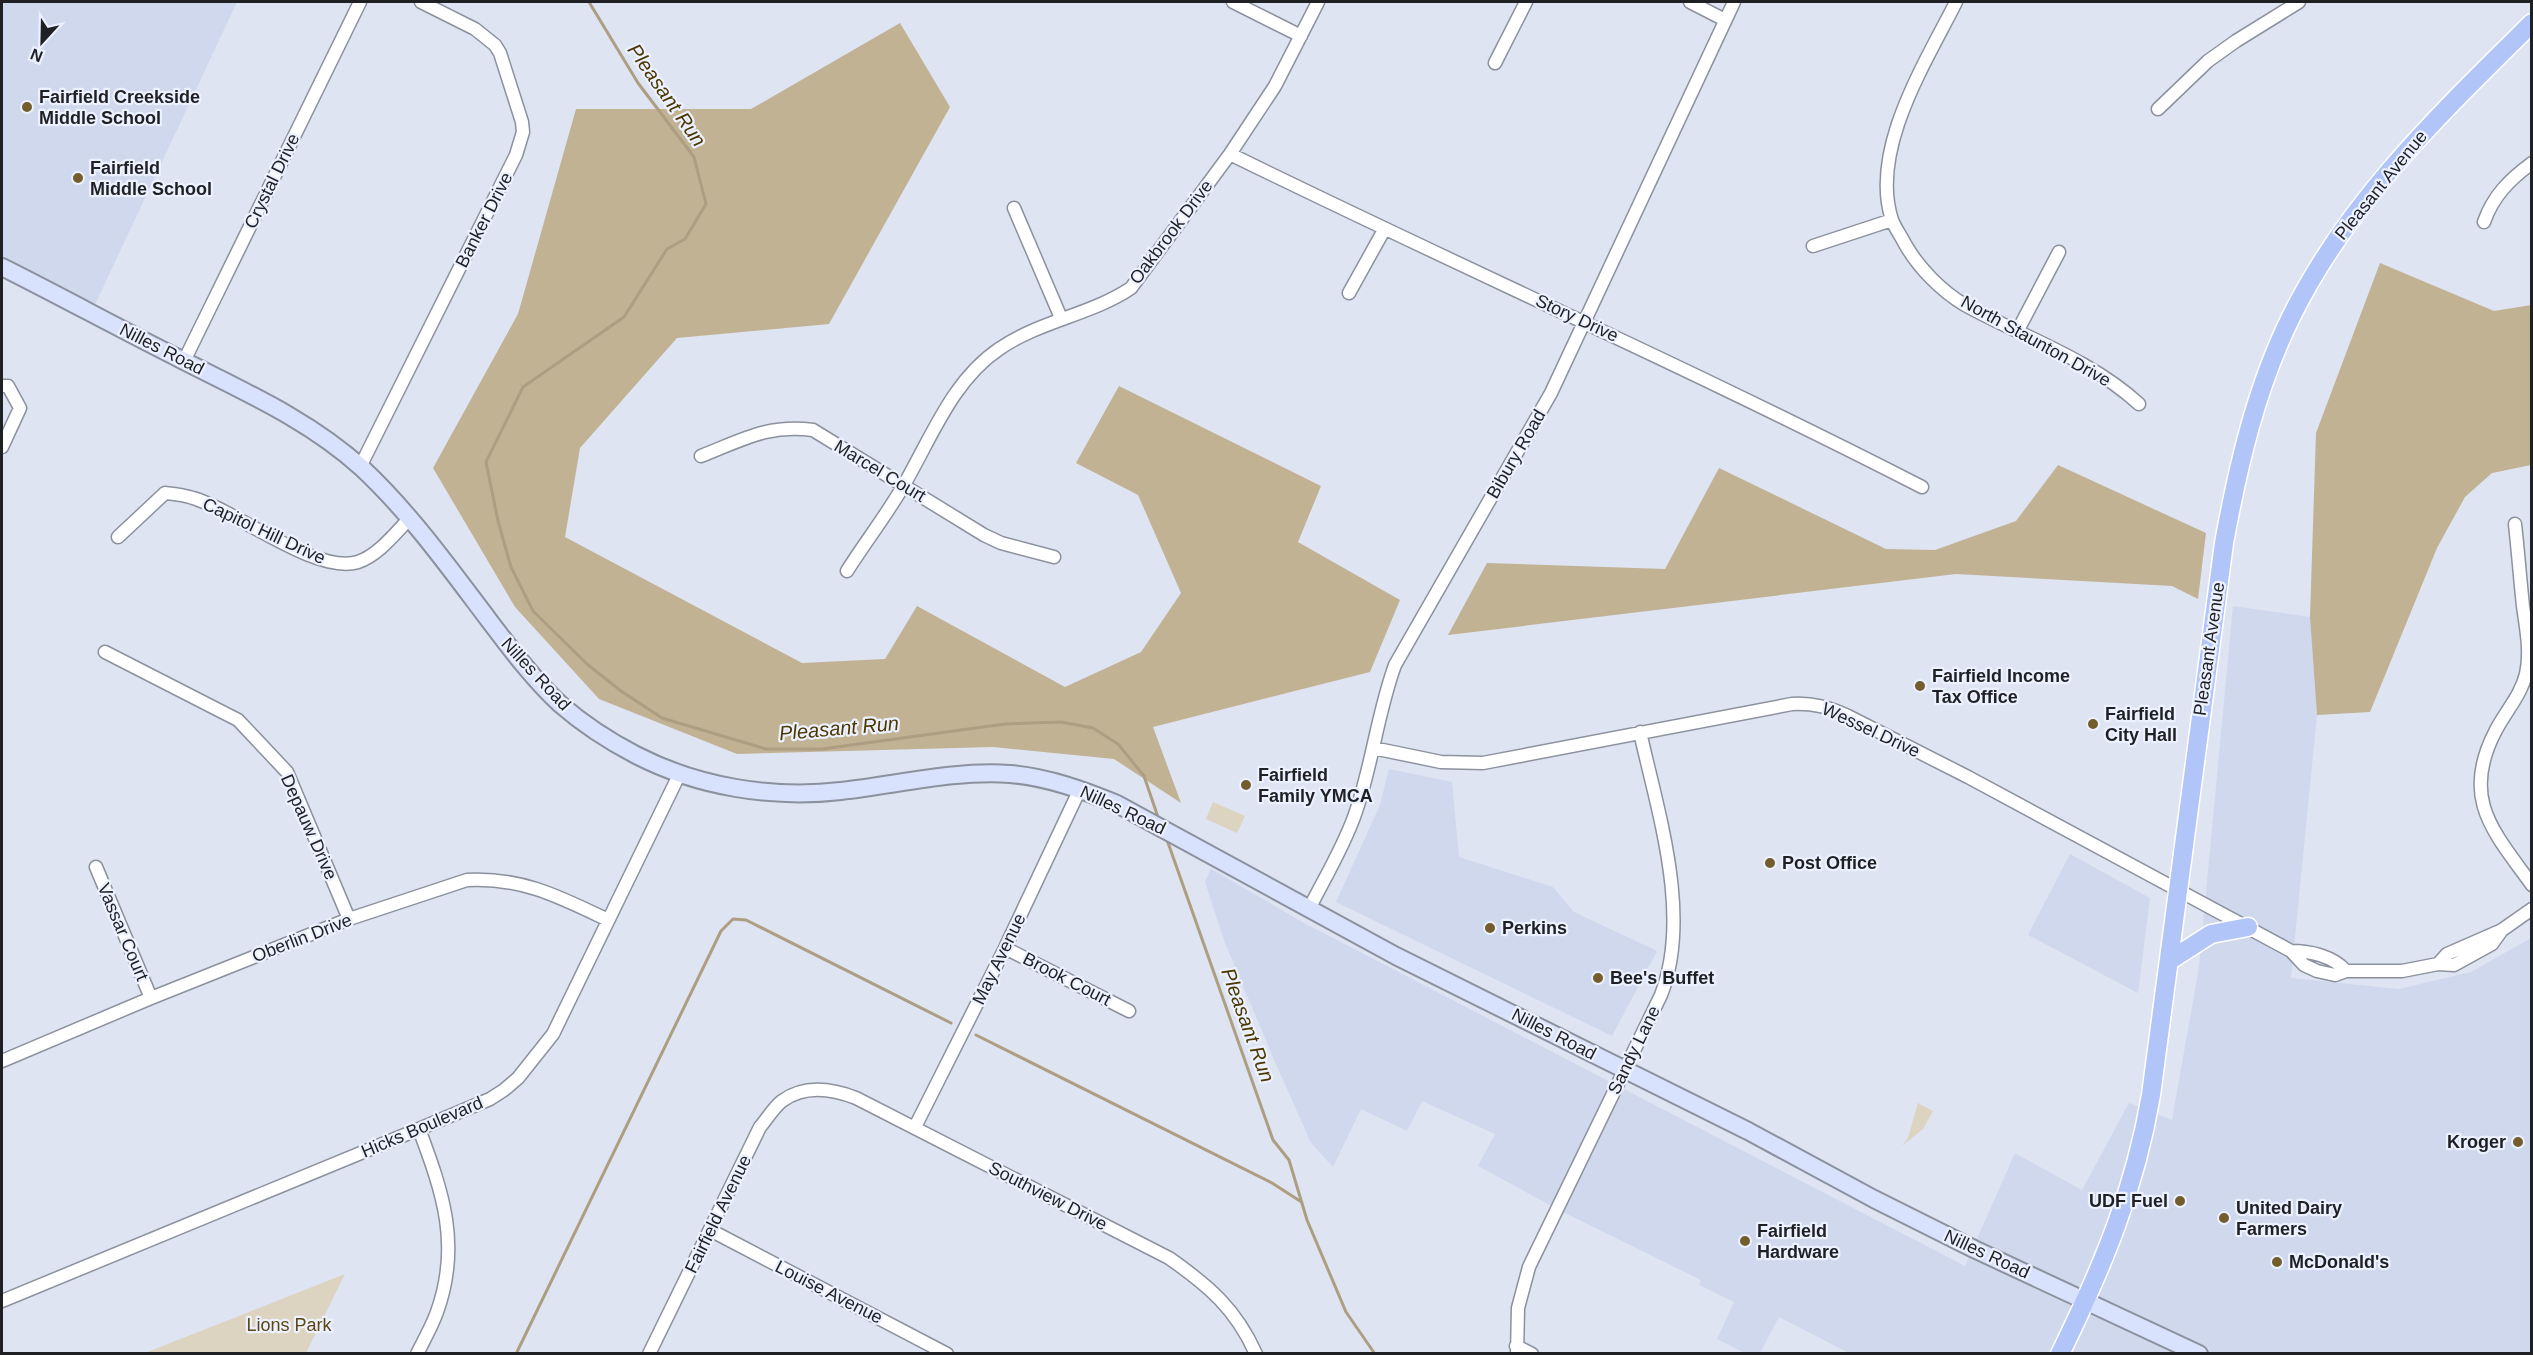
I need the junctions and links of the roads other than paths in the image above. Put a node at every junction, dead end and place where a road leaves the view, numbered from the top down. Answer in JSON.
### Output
{"nodes":[{"id":1,"x":360,"y":2,"type":"edge"},
{"id":2,"x":421,"y":2,"type":"edge"},
{"id":3,"x":1233,"y":2,"type":"edge"},
{"id":4,"x":1318,"y":2,"type":"edge"},
{"id":5,"x":1526,"y":2,"type":"edge"},
{"id":6,"x":1690,"y":2,"type":"edge"},
{"id":7,"x":1734,"y":2,"type":"edge"},
{"id":8,"x":1956,"y":2,"type":"edge"},
{"id":9,"x":2299,"y":2,"type":"edge"},
{"id":10,"x":1725,"y":20,"type":"junction"},
{"id":11,"x":2532,"y":23,"type":"edge"},
{"id":12,"x":1301,"y":36,"type":"junction"},
{"id":13,"x":1495,"y":63,"type":"dead end"},
{"id":14,"x":2158,"y":109,"type":"dead end"},
{"id":15,"x":1230,"y":154,"type":"junction"},
{"id":16,"x":2532,"y":163,"type":"edge"},
{"id":17,"x":1014,"y":208,"type":"dead end"},
{"id":18,"x":1892,"y":220,"type":"junction"},
{"id":19,"x":2484,"y":222,"type":"dead end"},
{"id":20,"x":1384,"y":230,"type":"junction"},
{"id":21,"x":1813,"y":246,"type":"dead end"},
{"id":22,"x":2059,"y":252,"type":"dead end"},
{"id":23,"x":2,"y":267,"type":"edge"},
{"id":24,"x":1349,"y":293,"type":"dead end"},
{"id":25,"x":1061,"y":318,"type":"junction"},
{"id":26,"x":1585,"y":322,"type":"junction"},
{"id":27,"x":2018,"y":330,"type":"junction"},
{"id":28,"x":184,"y":361,"type":"junction"},
{"id":29,"x":2,"y":386,"type":"edge"},
{"id":30,"x":2139,"y":404,"type":"dead end"},
{"id":31,"x":2,"y":447,"type":"edge"},
{"id":32,"x":701,"y":456,"type":"dead end"},
{"id":33,"x":360,"y":467,"type":"junction"},
{"id":34,"x":904,"y":484,"type":"junction"},
{"id":35,"x":1922,"y":487,"type":"dead end"},
{"id":36,"x":411,"y":517,"type":"junction"},
{"id":37,"x":2515,"y":524,"type":"dead end"},
{"id":38,"x":118,"y":537,"type":"dead end"},
{"id":39,"x":1054,"y":557,"type":"dead end"},
{"id":40,"x":847,"y":570,"type":"dead end"},
{"id":41,"x":2530,"y":648,"type":"edge"},
{"id":42,"x":105,"y":652,"type":"dead end"},
{"id":43,"x":1640,"y":732,"type":"junction"},
{"id":44,"x":1373,"y":748,"type":"junction"},
{"id":45,"x":680,"y":773,"type":"junction"},
{"id":46,"x":1080,"y":789,"type":"junction"},
{"id":47,"x":96,"y":867,"type":"dead end"},
{"id":48,"x":2532,"y":885,"type":"edge"},
{"id":49,"x":2179,"y":890,"type":"junction"},
{"id":50,"x":1309,"y":909,"type":"junction"},
{"id":51,"x":2532,"y":909,"type":"edge"},
{"id":52,"x":349,"y":919,"type":"junction"},
{"id":53,"x":608,"y":920,"type":"junction"},
{"id":54,"x":2248,"y":927,"type":"junction"},
{"id":55,"x":1005,"y":948,"type":"junction"},
{"id":56,"x":2169,"y":961,"type":"junction"},
{"id":57,"x":151,"y":998,"type":"junction"},
{"id":58,"x":1129,"y":1011,"type":"dead end"},
{"id":59,"x":2,"y":1061,"type":"edge"},
{"id":60,"x":1625,"y":1069,"type":"junction"},
{"id":61,"x":805,"y":1091,"type":"joint"},
{"id":62,"x":915,"y":1127,"type":"junction"},
{"id":63,"x":419,"y":1130,"type":"junction"},
{"id":64,"x":710,"y":1230,"type":"junction"},
{"id":65,"x":2,"y":1301,"type":"edge"},
{"id":66,"x":2086,"y":1301,"type":"junction"},
{"id":67,"x":1517,"y":1350,"type":"edge"},
{"id":68,"x":417,"y":1353,"type":"edge"},
{"id":69,"x":649,"y":1353,"type":"edge"},
{"id":70,"x":948,"y":1353,"type":"edge"},
{"id":71,"x":1256,"y":1353,"type":"edge"},
{"id":72,"x":1532,"y":1353,"type":"edge"},
{"id":73,"x":2060,"y":1353,"type":"edge"},
{"id":74,"x":2199,"y":1353,"type":"edge"}],
"edges":[{"from":1,"to":28,"type":"street","name":"Crystal Drive"},
{"from":2,"to":33,"type":"street","name":"Banker Drive"},
{"from":3,"to":12,"type":"street"},
{"from":4,"to":12,"type":"street","name":"Oakbrook Drive"},
{"from":5,"to":13,"type":"street"},
{"from":6,"to":10,"type":"street"},
{"from":7,"to":10,"type":"street","name":"Bibury Road"},
{"from":8,"to":18,"type":"street","name":"North Staunton Drive"},
{"from":9,"to":14,"type":"street"},
{"from":10,"to":26,"type":"street","name":"Bibury Road"},
{"from":11,"to":49,"type":"main road","name":"Pleasant Avenue"},
{"from":12,"to":15,"type":"street","name":"Oakbrook Drive"},
{"from":15,"to":20,"type":"street","name":"Story Drive"},
{"from":15,"to":25,"type":"street","name":"Oakbrook Drive"},
{"from":16,"to":19,"type":"street"},
{"from":17,"to":25,"type":"street"},
{"from":18,"to":21,"type":"street"},
{"from":18,"to":27,"type":"street","name":"North Staunton Drive"},
{"from":20,"to":24,"type":"street"},
{"from":20,"to":26,"type":"street","name":"Story Drive"},
{"from":22,"to":27,"type":"street"},
{"from":23,"to":28,"type":"street","name":"Nilles Road"},
{"from":25,"to":34,"type":"street","name":"Oakbrook Drive"},
{"from":26,"to":35,"type":"street","name":"Story Drive"},
{"from":26,"to":44,"type":"street","name":"Bibury Road"},
{"from":27,"to":30,"type":"street","name":"North Staunton Drive"},
{"from":28,"to":33,"type":"street","name":"Nilles Road"},
{"from":29,"to":31,"type":"street"},
{"from":32,"to":34,"type":"street","name":"Marcel Court"},
{"from":33,"to":36,"type":"street","name":"Nilles Road"},
{"from":34,"to":39,"type":"street","name":"Marcel Court"},
{"from":34,"to":40,"type":"street","name":"Oakbrook Drive"},
{"from":36,"to":38,"type":"street","name":"Capitol Hill Drive"},
{"from":36,"to":45,"type":"street","name":"Nilles Road"},
{"from":37,"to":41,"type":"street"},
{"from":41,"to":48,"type":"street"},
{"from":42,"to":52,"type":"street","name":"Depauw Drive"},
{"from":43,"to":44,"type":"street","name":"Wessel Drive"},
{"from":43,"to":49,"type":"street","name":"Wessel Drive"},
{"from":43,"to":60,"type":"street","name":"Sandy Lane"},
{"from":44,"to":50,"type":"street","name":"Bibury Road"},
{"from":45,"to":46,"type":"street","name":"Nilles Road"},
{"from":45,"to":53,"type":"street","name":"Hicks Boulevard"},
{"from":46,"to":50,"type":"street","name":"Nilles Road"},
{"from":46,"to":55,"type":"street","name":"May Avenue"},
{"from":47,"to":57,"type":"street","name":"Vassar Court"},
{"from":49,"to":54,"type":"street","name":"Wessel Drive"},
{"from":49,"to":56,"type":"main road","name":"Pleasant Avenue"},
{"from":50,"to":60,"type":"street","name":"Nilles Road"},
{"from":51,"to":54,"type":"street","name":"Wessel Drive"},
{"from":52,"to":53,"type":"street","name":"Oberlin Drive"},
{"from":52,"to":57,"type":"street","name":"Oberlin Drive"},
{"from":53,"to":63,"type":"street","name":"Hicks Boulevard"},
{"from":54,"to":56,"type":"main road"},
{"from":55,"to":58,"type":"street","name":"Brook Court"},
{"from":55,"to":62,"type":"street","name":"May Avenue"},
{"from":56,"to":66,"type":"main road","name":"Pleasant Avenue"},
{"from":57,"to":59,"type":"street","name":"Oberlin Drive"},
{"from":60,"to":66,"type":"street","name":"Nilles Road"},
{"from":60,"to":67,"type":"street","name":"Sandy Lane"},
{"from":61,"to":62,"type":"street","name":"Southview Drive"},
{"from":61,"to":64,"type":"street","name":"Fairfield Avenue"},
{"from":62,"to":71,"type":"street","name":"Southview Drive"},
{"from":63,"to":65,"type":"street","name":"Hicks Boulevard"},
{"from":63,"to":68,"type":"street"},
{"from":64,"to":69,"type":"street","name":"Fairfield Avenue"},
{"from":64,"to":70,"type":"street","name":"Louise Avenue"},
{"from":66,"to":73,"type":"main road","name":"Pleasant Avenue"},
{"from":66,"to":74,"type":"street","name":"Nilles Road"},
{"from":67,"to":72,"type":"street"}]}
